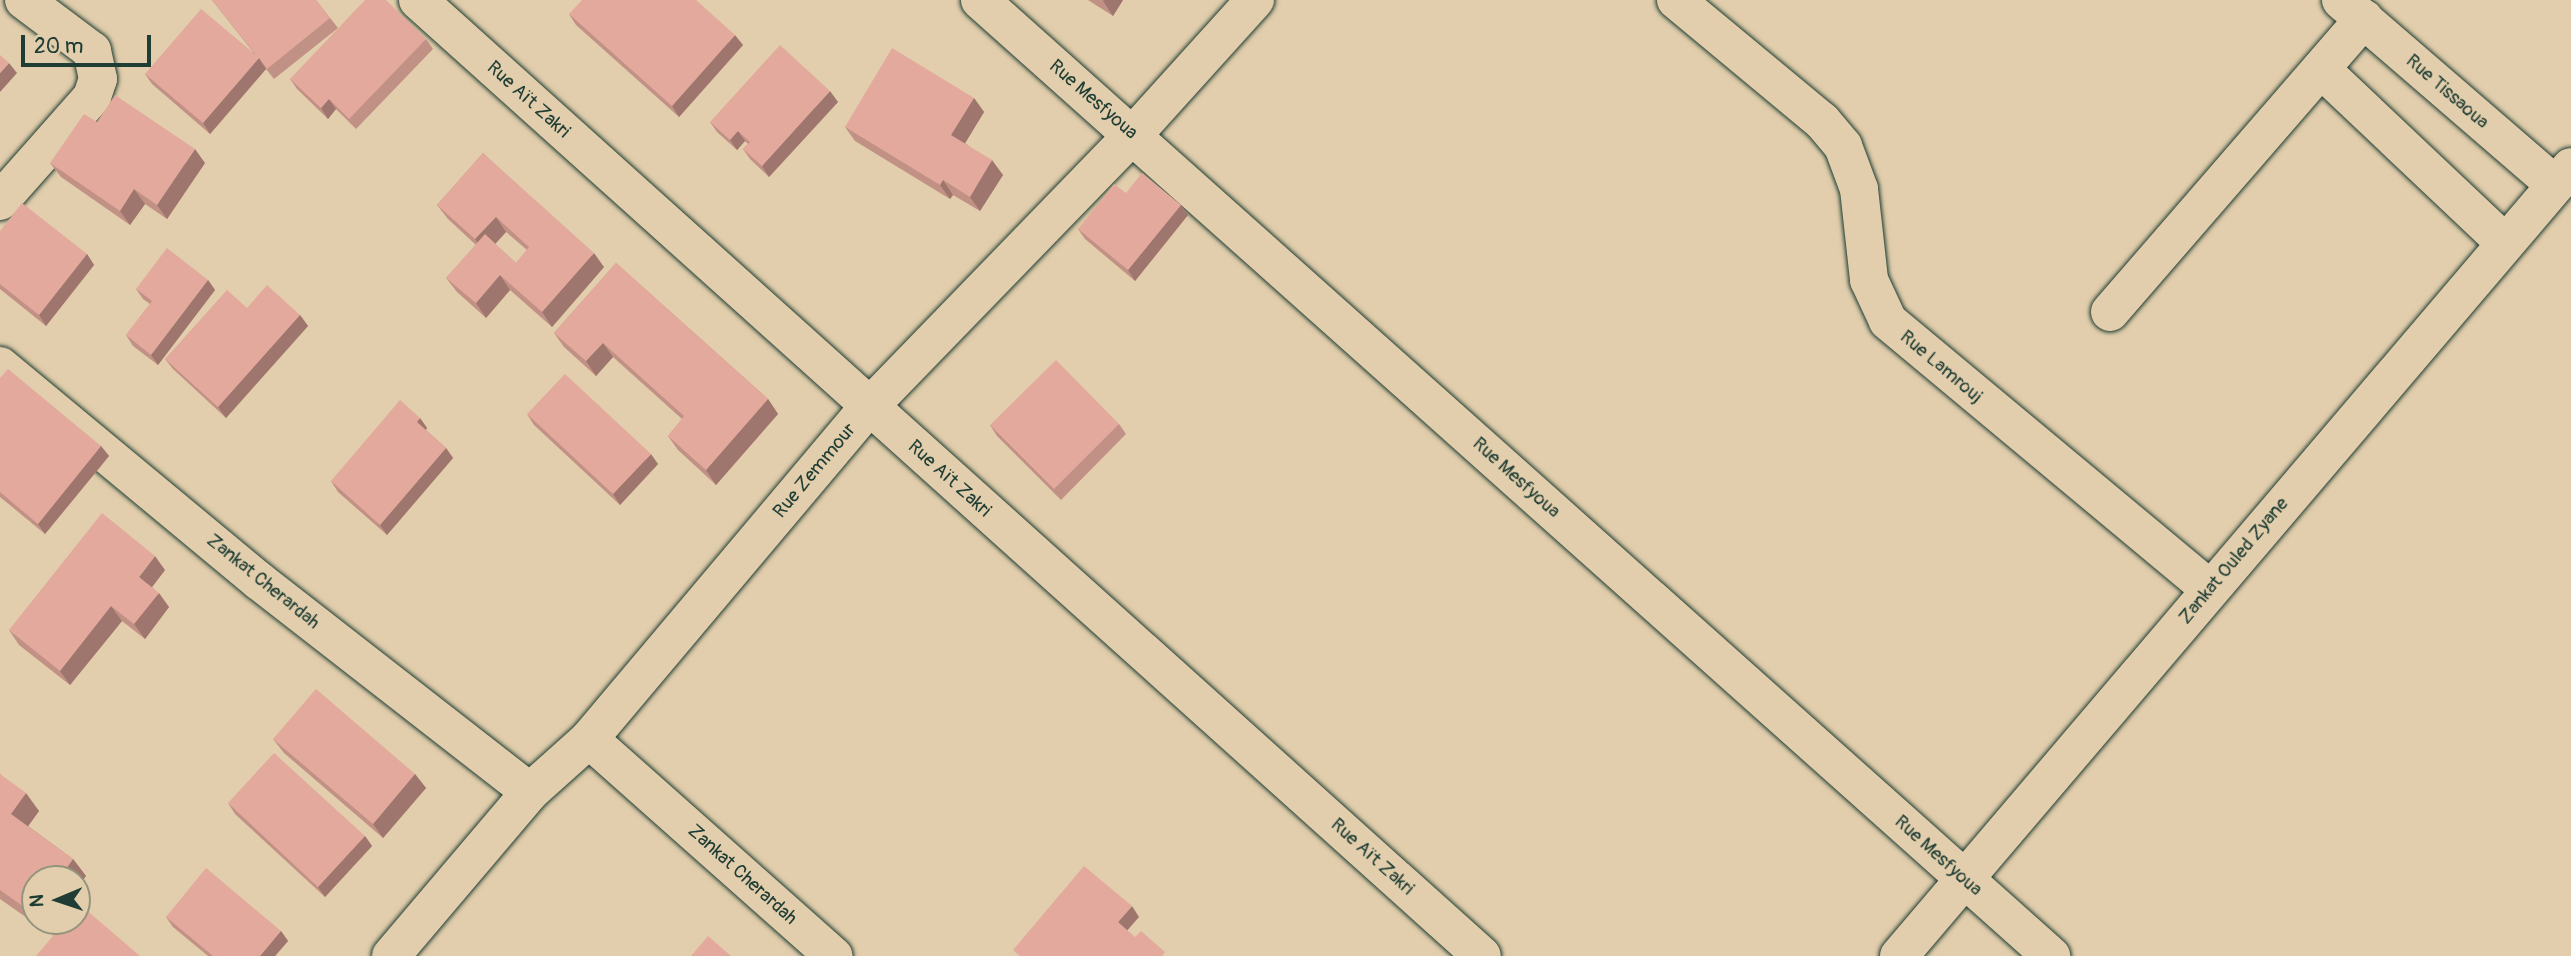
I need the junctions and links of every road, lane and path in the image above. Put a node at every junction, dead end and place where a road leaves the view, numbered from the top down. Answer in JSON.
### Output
{"nodes":[{"id":1,"x":23,"y":0,"type":"edge"},
{"id":2,"x":418,"y":0,"type":"edge"},
{"id":3,"x":980,"y":0,"type":"edge"},
{"id":4,"x":1255,"y":0,"type":"edge"},
{"id":5,"x":1676,"y":0,"type":"edge"},
{"id":6,"x":2353,"y":10,"type":"edge"},
{"id":7,"x":2321,"y":69,"type":"junction"},
{"id":8,"x":1133,"y":135,"type":"junction"},
{"id":9,"x":2562,"y":176,"type":"edge"},
{"id":10,"x":0,"y":201,"type":"edge"},
{"id":11,"x":2504,"y":242,"type":"junction"},
{"id":12,"x":2110,"y":312,"type":"dead end"},
{"id":13,"x":0,"y":366,"type":"edge"},
{"id":14,"x":869,"y":408,"type":"junction"},
{"id":15,"x":2210,"y":589,"type":"junction"},
{"id":16,"x":589,"y":739,"type":"junction"},
{"id":17,"x":530,"y":792,"type":"junction"},
{"id":18,"x":1966,"y":881,"type":"junction"},
{"id":19,"x":391,"y":956,"type":"edge"},
{"id":20,"x":832,"y":956,"type":"edge"},
{"id":21,"x":1482,"y":956,"type":"edge"},
{"id":22,"x":1899,"y":956,"type":"edge"},
{"id":23,"x":2051,"y":956,"type":"edge"}],
"edges":[{"from":1,"to":10,"type":"street"},
{"from":2,"to":14,"type":"street","name":"Rue Aït Zakri"},
{"from":3,"to":8,"type":"street","name":"Rue Mesfyoua"},
{"from":4,"to":8,"type":"street","name":"Rue Zemmour"},
{"from":5,"to":15,"type":"street","name":"Rue Lamrouj"},
{"from":6,"to":7,"type":"street"},
{"from":6,"to":9,"type":"street","name":"Rue Tissaoua"},
{"from":7,"to":11,"type":"street"},
{"from":7,"to":12,"type":"street"},
{"from":8,"to":14,"type":"street","name":"Rue Zemmour"},
{"from":8,"to":18,"type":"street","name":"Rue Mesfyoua"},
{"from":9,"to":11,"type":"street","name":"Zankat Ouled Zyane"},
{"from":11,"to":15,"type":"street","name":"Zankat Ouled Zyane"},
{"from":13,"to":17,"type":"street","name":"Zankat Cherardah"},
{"from":14,"to":16,"type":"street","name":"Rue Zemmour"},
{"from":14,"to":21,"type":"street","name":"Rue Aït Zakri"},
{"from":15,"to":18,"type":"street","name":"Zankat Ouled Zyane"},
{"from":16,"to":17,"type":"street","name":"Rue Zemmour"},
{"from":16,"to":20,"type":"street","name":"Zankat Cherardah"},
{"from":17,"to":19,"type":"street","name":"Rue Zemmour"},
{"from":18,"to":22,"type":"street","name":"Zankat Ouled Zyane"},
{"from":18,"to":23,"type":"street","name":"Rue Mesfyoua"}]}
